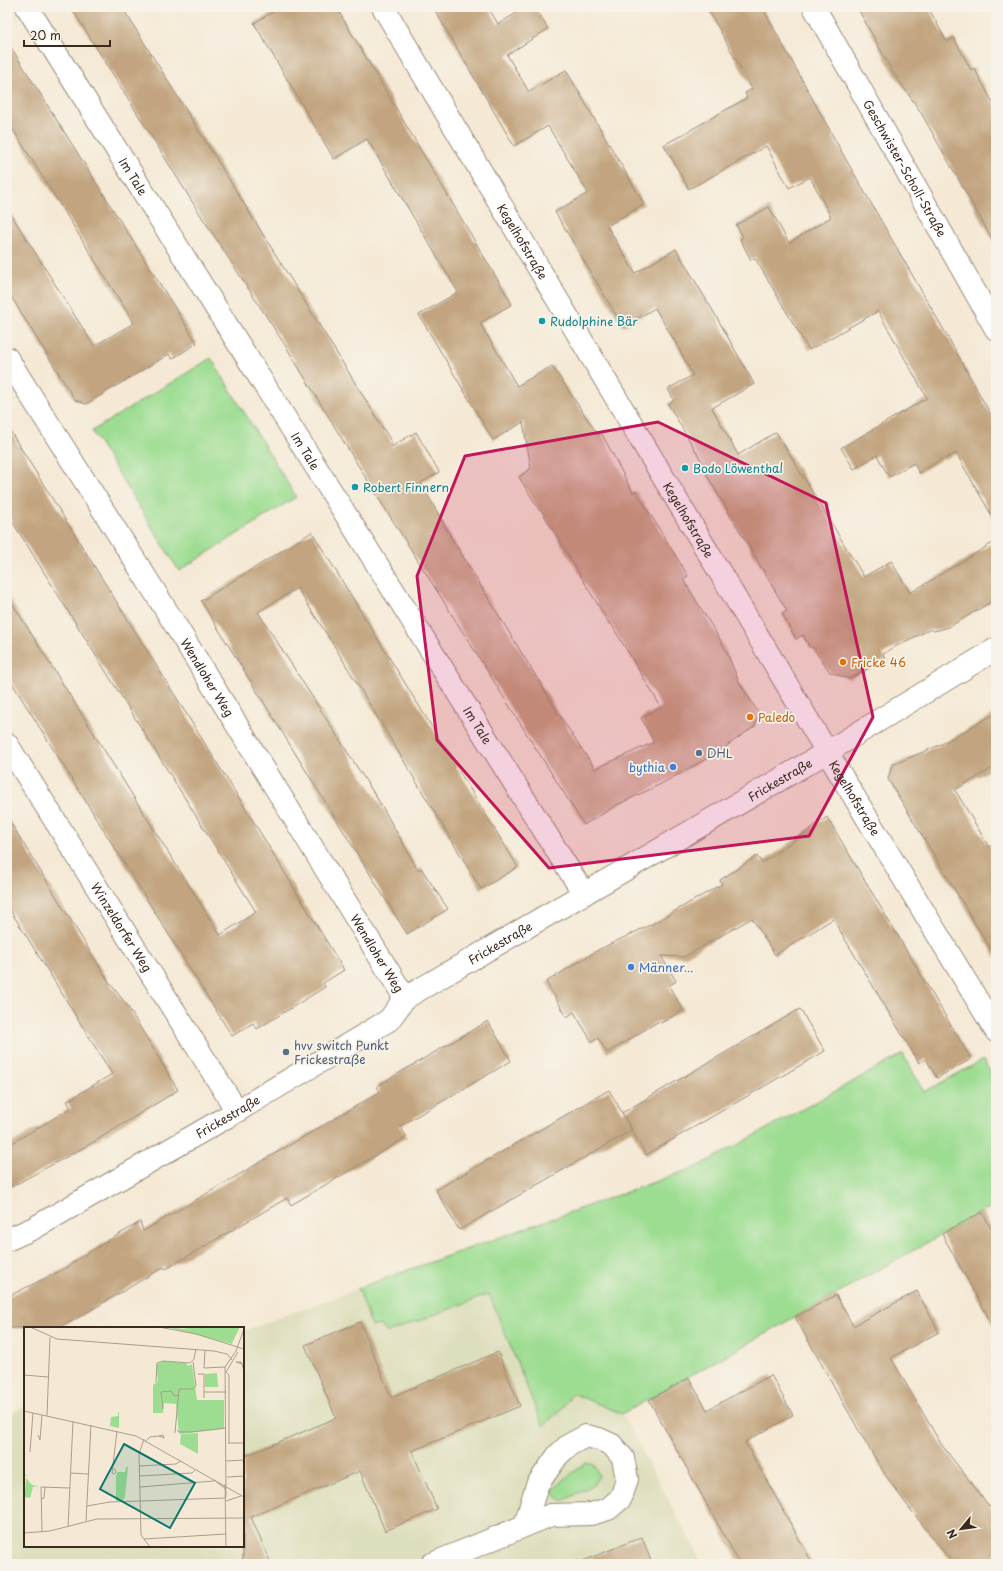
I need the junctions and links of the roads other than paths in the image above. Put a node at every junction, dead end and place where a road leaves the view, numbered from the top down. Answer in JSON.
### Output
{"nodes":[{"id":1,"x":27,"y":7,"type":"edge"},
{"id":2,"x":383,"y":7,"type":"edge"},
{"id":3,"x":814,"y":7,"type":"edge"},
{"id":4,"x":996,"y":329,"type":"edge"},
{"id":5,"x":7,"y":358,"type":"edge"},
{"id":6,"x":996,"y":649,"type":"edge"},
{"id":7,"x":7,"y":744,"type":"edge"},
{"id":8,"x":827,"y":752,"type":"junction"},
{"id":9,"x":584,"y":894,"type":"junction"},
{"id":10,"x":405,"y":998,"type":"junction"},
{"id":11,"x":996,"y":1031,"type":"edge"},
{"id":12,"x":237,"y":1110,"type":"junction"},
{"id":13,"x":7,"y":1240,"type":"edge"},
{"id":14,"x":525,"y":1525,"type":"junction"},
{"id":15,"x":432,"y":1564,"type":"edge"}],
"edges":[{"from":1,"to":9,"type":"street","name":"Im Tale"},
{"from":2,"to":8,"type":"street","name":"Kegelhofstraße"},
{"from":3,"to":4,"type":"street","name":"Geschwister-Scholl-Straße"},
{"from":5,"to":10,"type":"street","name":"Wendloher Weg"},
{"from":6,"to":8,"type":"street","name":"Frickestraße"},
{"from":7,"to":12,"type":"street","name":"Winzeldorfer Weg"},
{"from":8,"to":9,"type":"street","name":"Frickestraße"},
{"from":8,"to":11,"type":"street","name":"Kegelhofstraße"},
{"from":9,"to":10,"type":"street","name":"Frickestraße"},
{"from":10,"to":12,"type":"street","name":"Frickestraße"},
{"from":12,"to":13,"type":"street","name":"Frickestraße"},
{"from":14,"to":14,"type":"street"},
{"from":14,"to":15,"type":"street"}]}
